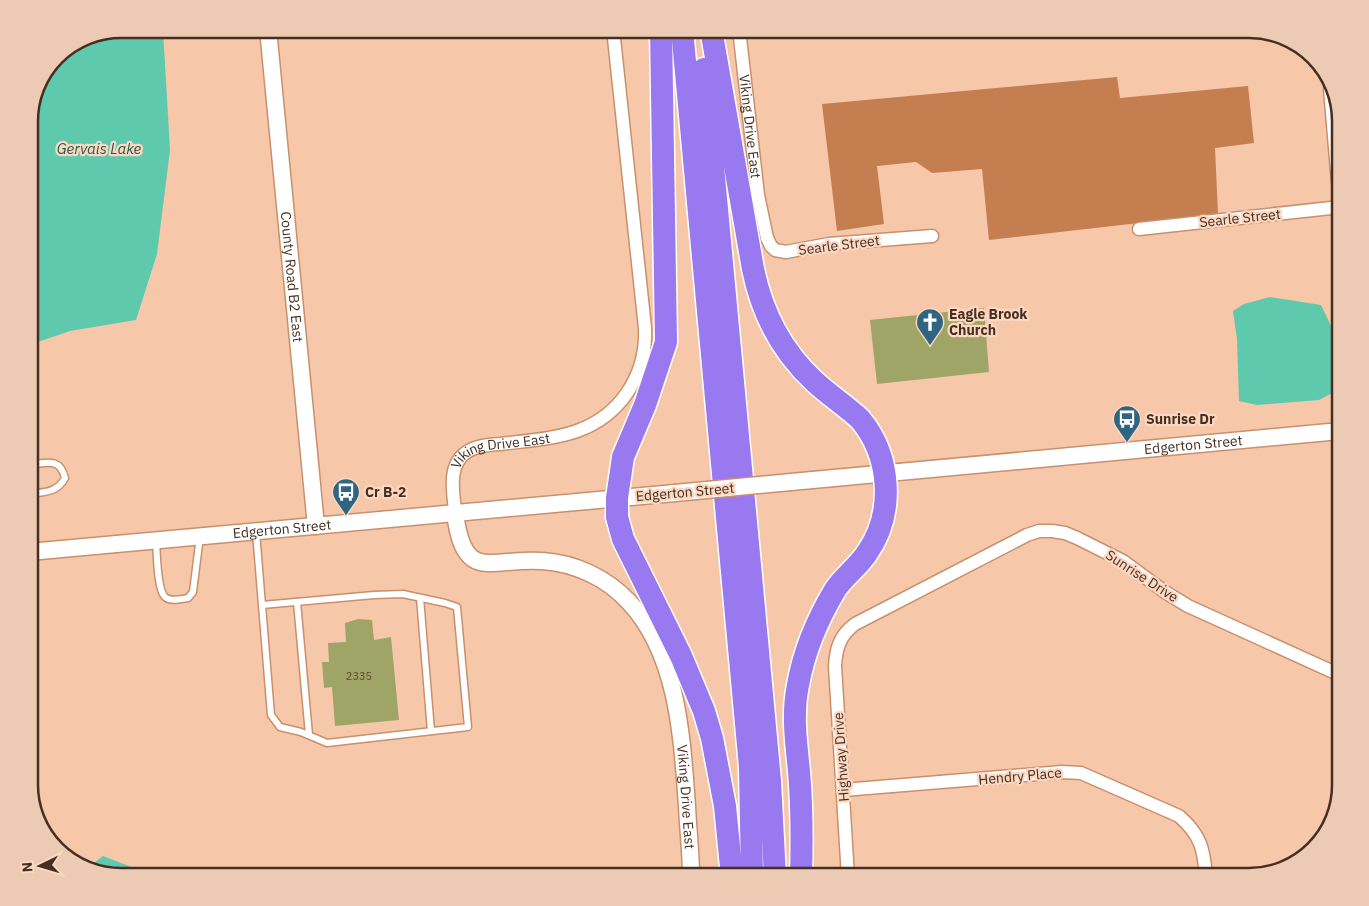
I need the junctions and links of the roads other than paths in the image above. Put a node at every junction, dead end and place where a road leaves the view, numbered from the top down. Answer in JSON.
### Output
{"nodes":[{"id":1,"x":269,"y":38,"type":"edge"},
{"id":2,"x":614,"y":38,"type":"edge"},
{"id":3,"x":661,"y":38,"type":"edge"},
{"id":4,"x":683,"y":38,"type":"edge"},
{"id":5,"x":701,"y":38,"type":"edge"},
{"id":6,"x":713,"y":38,"type":"edge"},
{"id":7,"x":740,"y":38,"type":"edge"},
{"id":8,"x":1332,"y":208,"type":"edge"},
{"id":9,"x":1139,"y":229,"type":"dead end"},
{"id":10,"x":932,"y":236,"type":"dead end"},
{"id":11,"x":775,"y":250,"type":"joint"},
{"id":12,"x":1332,"y":432,"type":"edge"},
{"id":13,"x":38,"y":464,"type":"edge"},
{"id":14,"x":884,"y":473,"type":"junction"},
{"id":15,"x":38,"y":493,"type":"edge"},
{"id":16,"x":617,"y":498,"type":"junction"},
{"id":17,"x":455,"y":513,"type":"junction"},
{"id":18,"x":316,"y":526,"type":"junction"},
{"id":19,"x":256,"y":531,"type":"junction"},
{"id":20,"x":200,"y":536,"type":"junction"},
{"id":21,"x":156,"y":540,"type":"junction"},
{"id":22,"x":38,"y":551,"type":"edge"},
{"id":23,"x":420,"y":598,"type":"junction"},
{"id":24,"x":297,"y":602,"type":"junction"},
{"id":25,"x":262,"y":605,"type":"junction"},
{"id":26,"x":840,"y":639,"type":"joint"},
{"id":27,"x":1332,"y":671,"type":"edge"},
{"id":28,"x":431,"y":731,"type":"junction"},
{"id":29,"x":308,"y":735,"type":"junction"},
{"id":30,"x":843,"y":790,"type":"junction"},
{"id":31,"x":691,"y":868,"type":"edge"},
{"id":32,"x":731,"y":868,"type":"edge"},
{"id":33,"x":752,"y":868,"type":"edge"},
{"id":34,"x":775,"y":868,"type":"edge"},
{"id":35,"x":801,"y":868,"type":"edge"},
{"id":36,"x":847,"y":868,"type":"edge"},
{"id":37,"x":1205,"y":868,"type":"edge"}],
"edges":[{"from":1,"to":18,"type":"street","name":"County Road B2 East"},
{"from":2,"to":17,"type":"street","name":"Viking Drive East"},
{"from":3,"to":16,"type":"highway"},
{"from":4,"to":33,"type":"highway"},
{"from":5,"to":34,"type":"highway"},
{"from":6,"to":14,"type":"highway"},
{"from":7,"to":11,"type":"street","name":"Viking Drive East"},
{"from":8,"to":9,"type":"street","name":"Searle Street"},
{"from":10,"to":11,"type":"street","name":"Searle Street"},
{"from":12,"to":14,"type":"street","name":"Edgerton Street"},
{"from":13,"to":15,"type":"lane"},
{"from":14,"to":16,"type":"street","name":"Edgerton Street","bridge":true},
{"from":14,"to":35,"type":"highway"},
{"from":16,"to":17,"type":"street","name":"Edgerton Street"},
{"from":16,"to":32,"type":"highway"},
{"from":17,"to":18,"type":"street","name":"Edgerton Street"},
{"from":17,"to":31,"type":"street","name":"Viking Drive East"},
{"from":18,"to":19,"type":"street","name":"Edgerton Street"},
{"from":19,"to":20,"type":"street","name":"Edgerton Street"},
{"from":19,"to":25,"type":"lane"},
{"from":20,"to":21,"type":"street","name":"Edgerton Street"},
{"from":20,"to":21,"type":"lane"},
{"from":21,"to":22,"type":"street","name":"Edgerton Street"},
{"from":23,"to":24,"type":"lane"},
{"from":23,"to":28,"type":"lane"},
{"from":23,"to":28,"type":"lane"},
{"from":24,"to":25,"type":"lane"},
{"from":24,"to":29,"type":"lane"},
{"from":25,"to":29,"type":"lane"},
{"from":26,"to":27,"type":"street","name":"Sunrise Drive"},
{"from":26,"to":30,"type":"street","name":"Highway Drive"},
{"from":28,"to":29,"type":"lane"},
{"from":30,"to":36,"type":"street","name":"Highway Drive"},
{"from":30,"to":37,"type":"street","name":"Hendry Place"}]}
